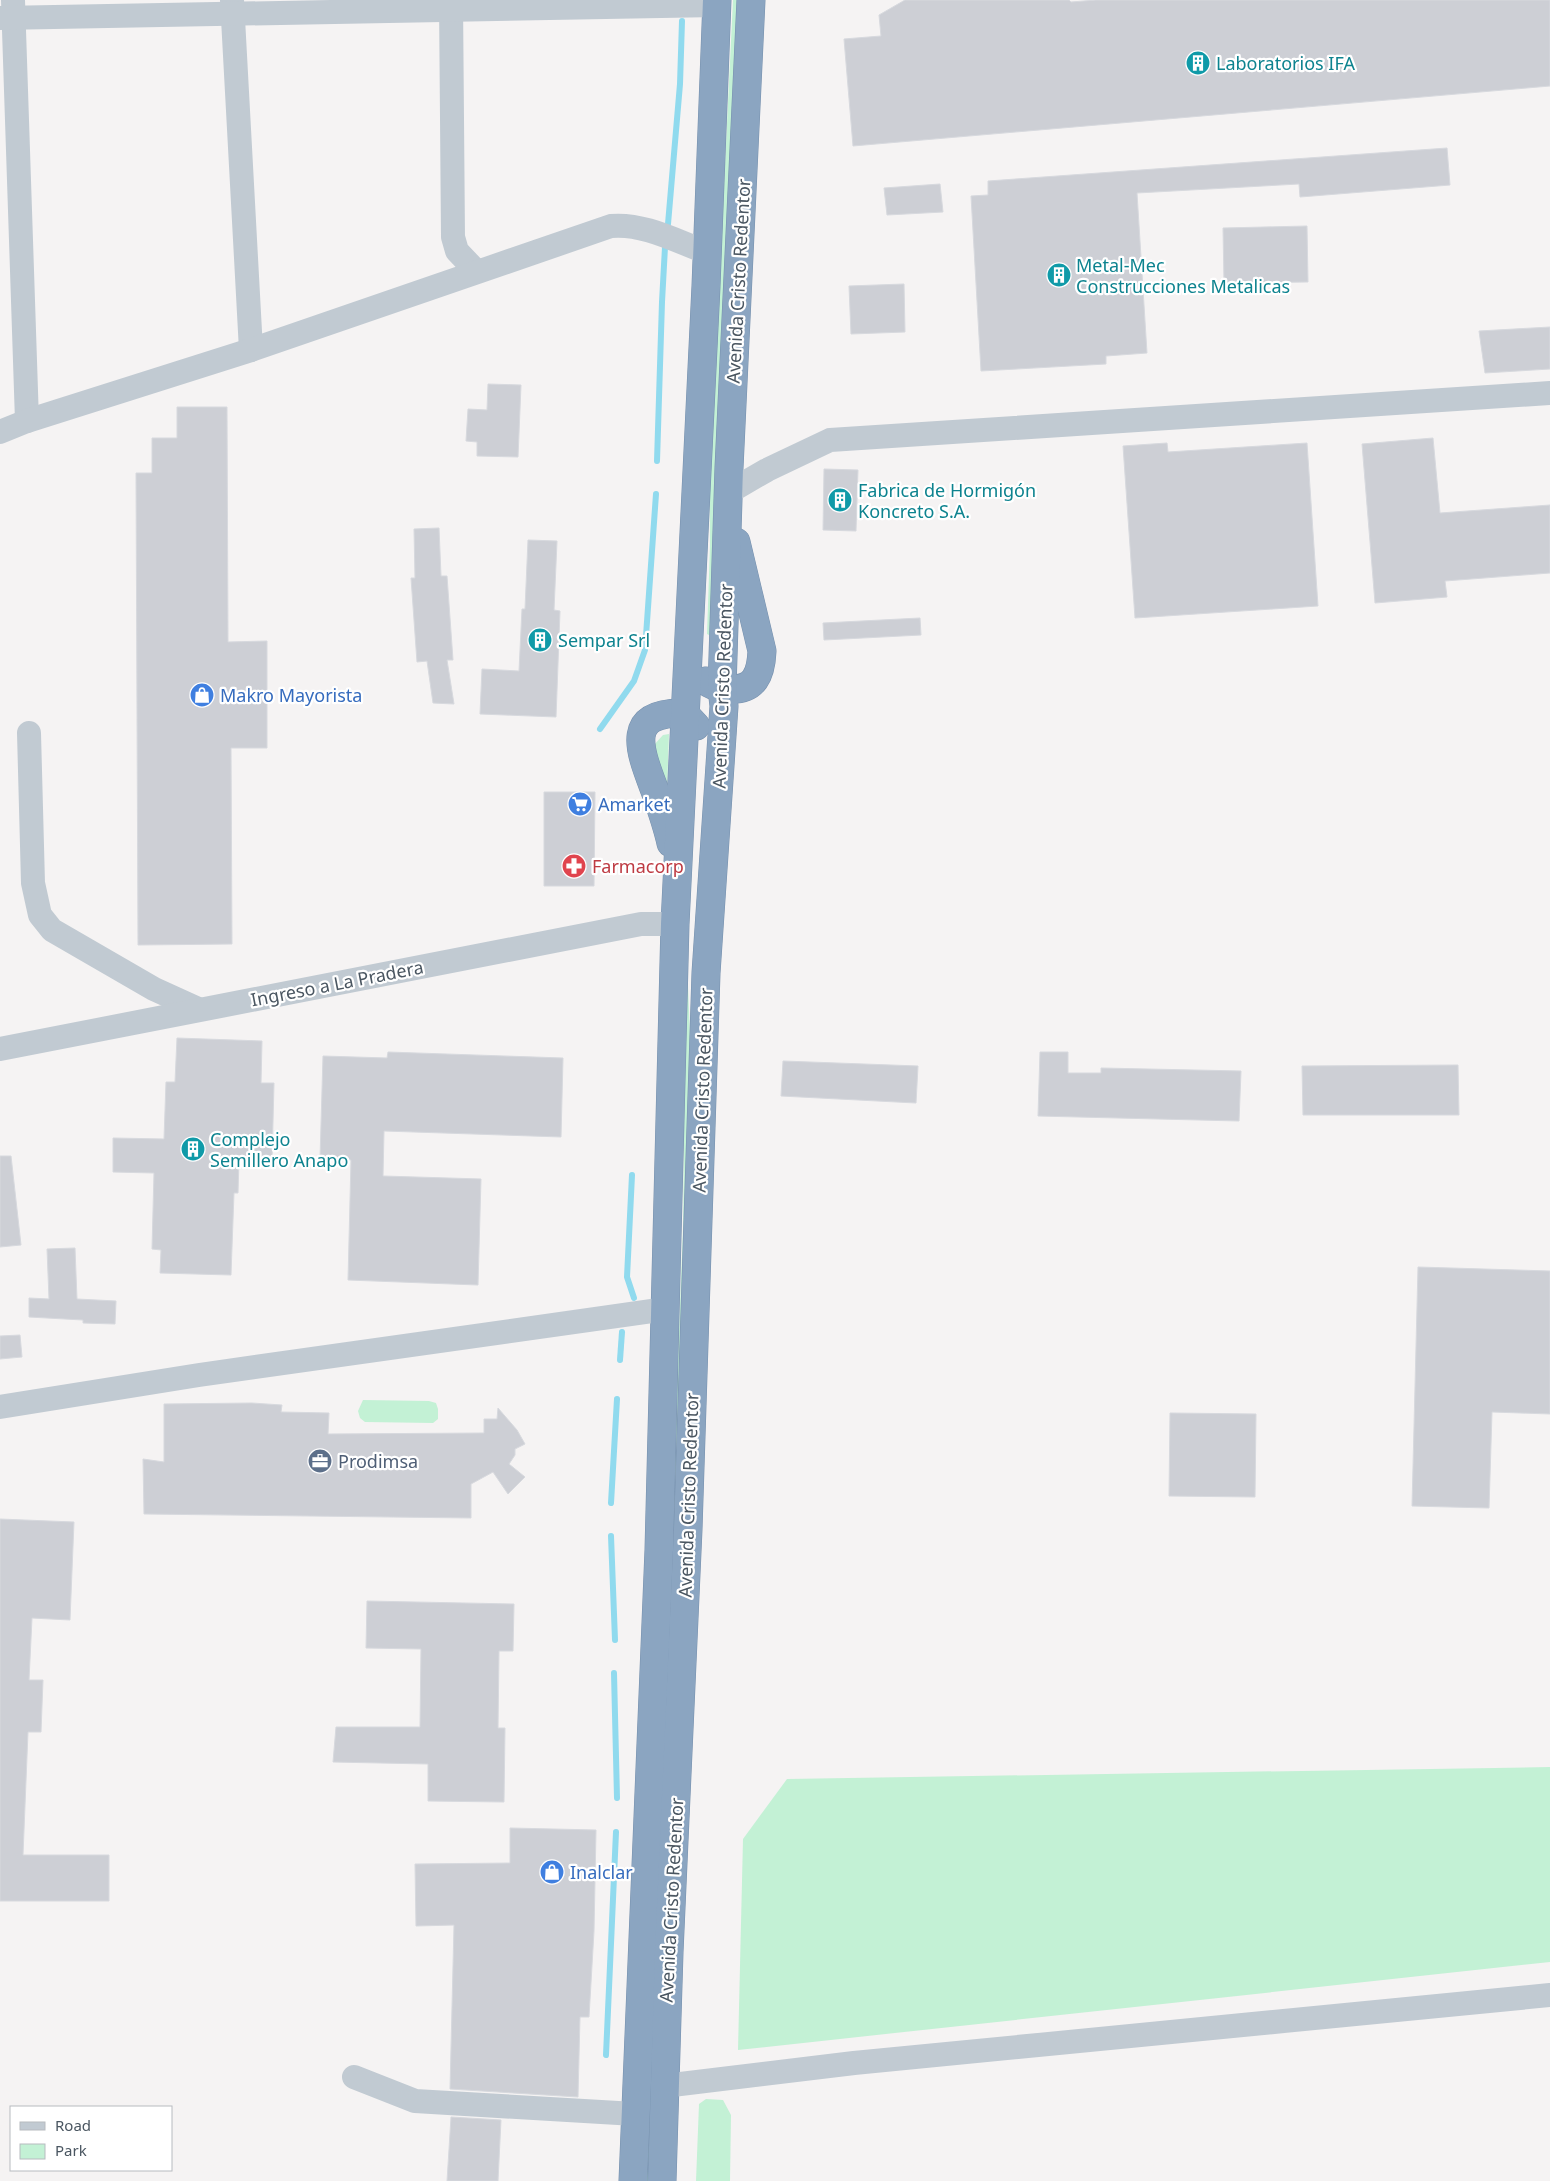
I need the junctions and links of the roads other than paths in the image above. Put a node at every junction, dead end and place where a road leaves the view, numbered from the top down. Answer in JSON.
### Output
{"nodes":[{"id":1,"x":751,"y":0,"type":"edge"},
{"id":2,"x":717,"y":2,"type":"edge"},
{"id":3,"x":452,"y":6,"type":"edge"},
{"id":4,"x":232,"y":7,"type":"edge"},
{"id":5,"x":9,"y":12,"type":"edge"},
{"id":6,"x":706,"y":252,"type":"junction"},
{"id":7,"x":476,"y":271,"type":"junction"},
{"id":8,"x":251,"y":350,"type":"junction"},
{"id":9,"x":1550,"y":393,"type":"edge"},
{"id":10,"x":27,"y":421,"type":"junction"},
{"id":11,"x":0,"y":432,"type":"edge"},
{"id":12,"x":696,"y":478,"type":"junction"},
{"id":13,"x":729,"y":492,"type":"junction"},
{"id":14,"x":729,"y":519,"type":"junction"},
{"id":15,"x":722,"y":688,"type":"junction"},
{"id":16,"x":684,"y":714,"type":"junction"},
{"id":17,"x":29,"y":733,"type":"dead end"},
{"id":18,"x":677,"y":874,"type":"junction"},
{"id":19,"x":675,"y":924,"type":"junction"},
{"id":20,"x":706,"y":973,"type":"junction"},
{"id":21,"x":198,"y":1009,"type":"junction"},
{"id":22,"x":0,"y":1049,"type":"edge"},
{"id":23,"x":666,"y":1309,"type":"junction"},
{"id":24,"x":0,"y":1407,"type":"edge"},
{"id":25,"x":1550,"y":1995,"type":"edge"},
{"id":26,"x":354,"y":2078,"type":"dead end"},
{"id":27,"x":664,"y":2086,"type":"junction"},
{"id":28,"x":635,"y":2114,"type":"junction"},
{"id":29,"x":633,"y":2181,"type":"edge"},
{"id":30,"x":662,"y":2181,"type":"edge"}],
"edges":[{"from":1,"to":13,"type":"highway","name":"Avenida Cristo Redentor"},
{"from":2,"to":3,"type":"street"},
{"from":2,"to":6,"type":"highway","name":"Avenida Cristo Redentor"},
{"from":3,"to":4,"type":"street"},
{"from":3,"to":7,"type":"street"},
{"from":4,"to":5,"type":"street"},
{"from":4,"to":8,"type":"street"},
{"from":5,"to":10,"type":"street"},
{"from":6,"to":7,"type":"street"},
{"from":6,"to":12,"type":"highway","name":"Avenida Cristo Redentor"},
{"from":7,"to":8,"type":"street"},
{"from":8,"to":10,"type":"street"},
{"from":9,"to":13,"type":"street"},
{"from":10,"to":11,"type":"street"},
{"from":12,"to":15,"type":"highway"},
{"from":12,"to":16,"type":"highway","name":"Avenida Cristo Redentor"},
{"from":13,"to":14,"type":"highway","name":"Avenida Cristo Redentor"},
{"from":14,"to":15,"type":"highway","name":"Avenida Cristo Redentor"},
{"from":14,"to":15,"type":"highway"},
{"from":15,"to":20,"type":"highway","name":"Avenida Cristo Redentor"},
{"from":16,"to":18,"type":"highway","name":"Avenida Cristo Redentor"},
{"from":16,"to":18,"type":"highway"},
{"from":16,"to":20,"type":"highway"},
{"from":17,"to":21,"type":"street"},
{"from":18,"to":19,"type":"highway","name":"Avenida Cristo Redentor"},
{"from":19,"to":21,"type":"street","name":"Ingreso a La Pradera"},
{"from":19,"to":23,"type":"highway","name":"Avenida Cristo Redentor"},
{"from":20,"to":27,"type":"highway","name":"Avenida Cristo Redentor"},
{"from":21,"to":22,"type":"street","name":"Ingreso a La Pradera"},
{"from":23,"to":24,"type":"street"},
{"from":23,"to":28,"type":"highway","name":"Avenida Cristo Redentor"},
{"from":25,"to":27,"type":"street"},
{"from":26,"to":28,"type":"street"},
{"from":27,"to":30,"type":"highway","name":"Avenida Cristo Redentor"},
{"from":28,"to":29,"type":"highway","name":"Avenida Cristo Redentor"}]}
